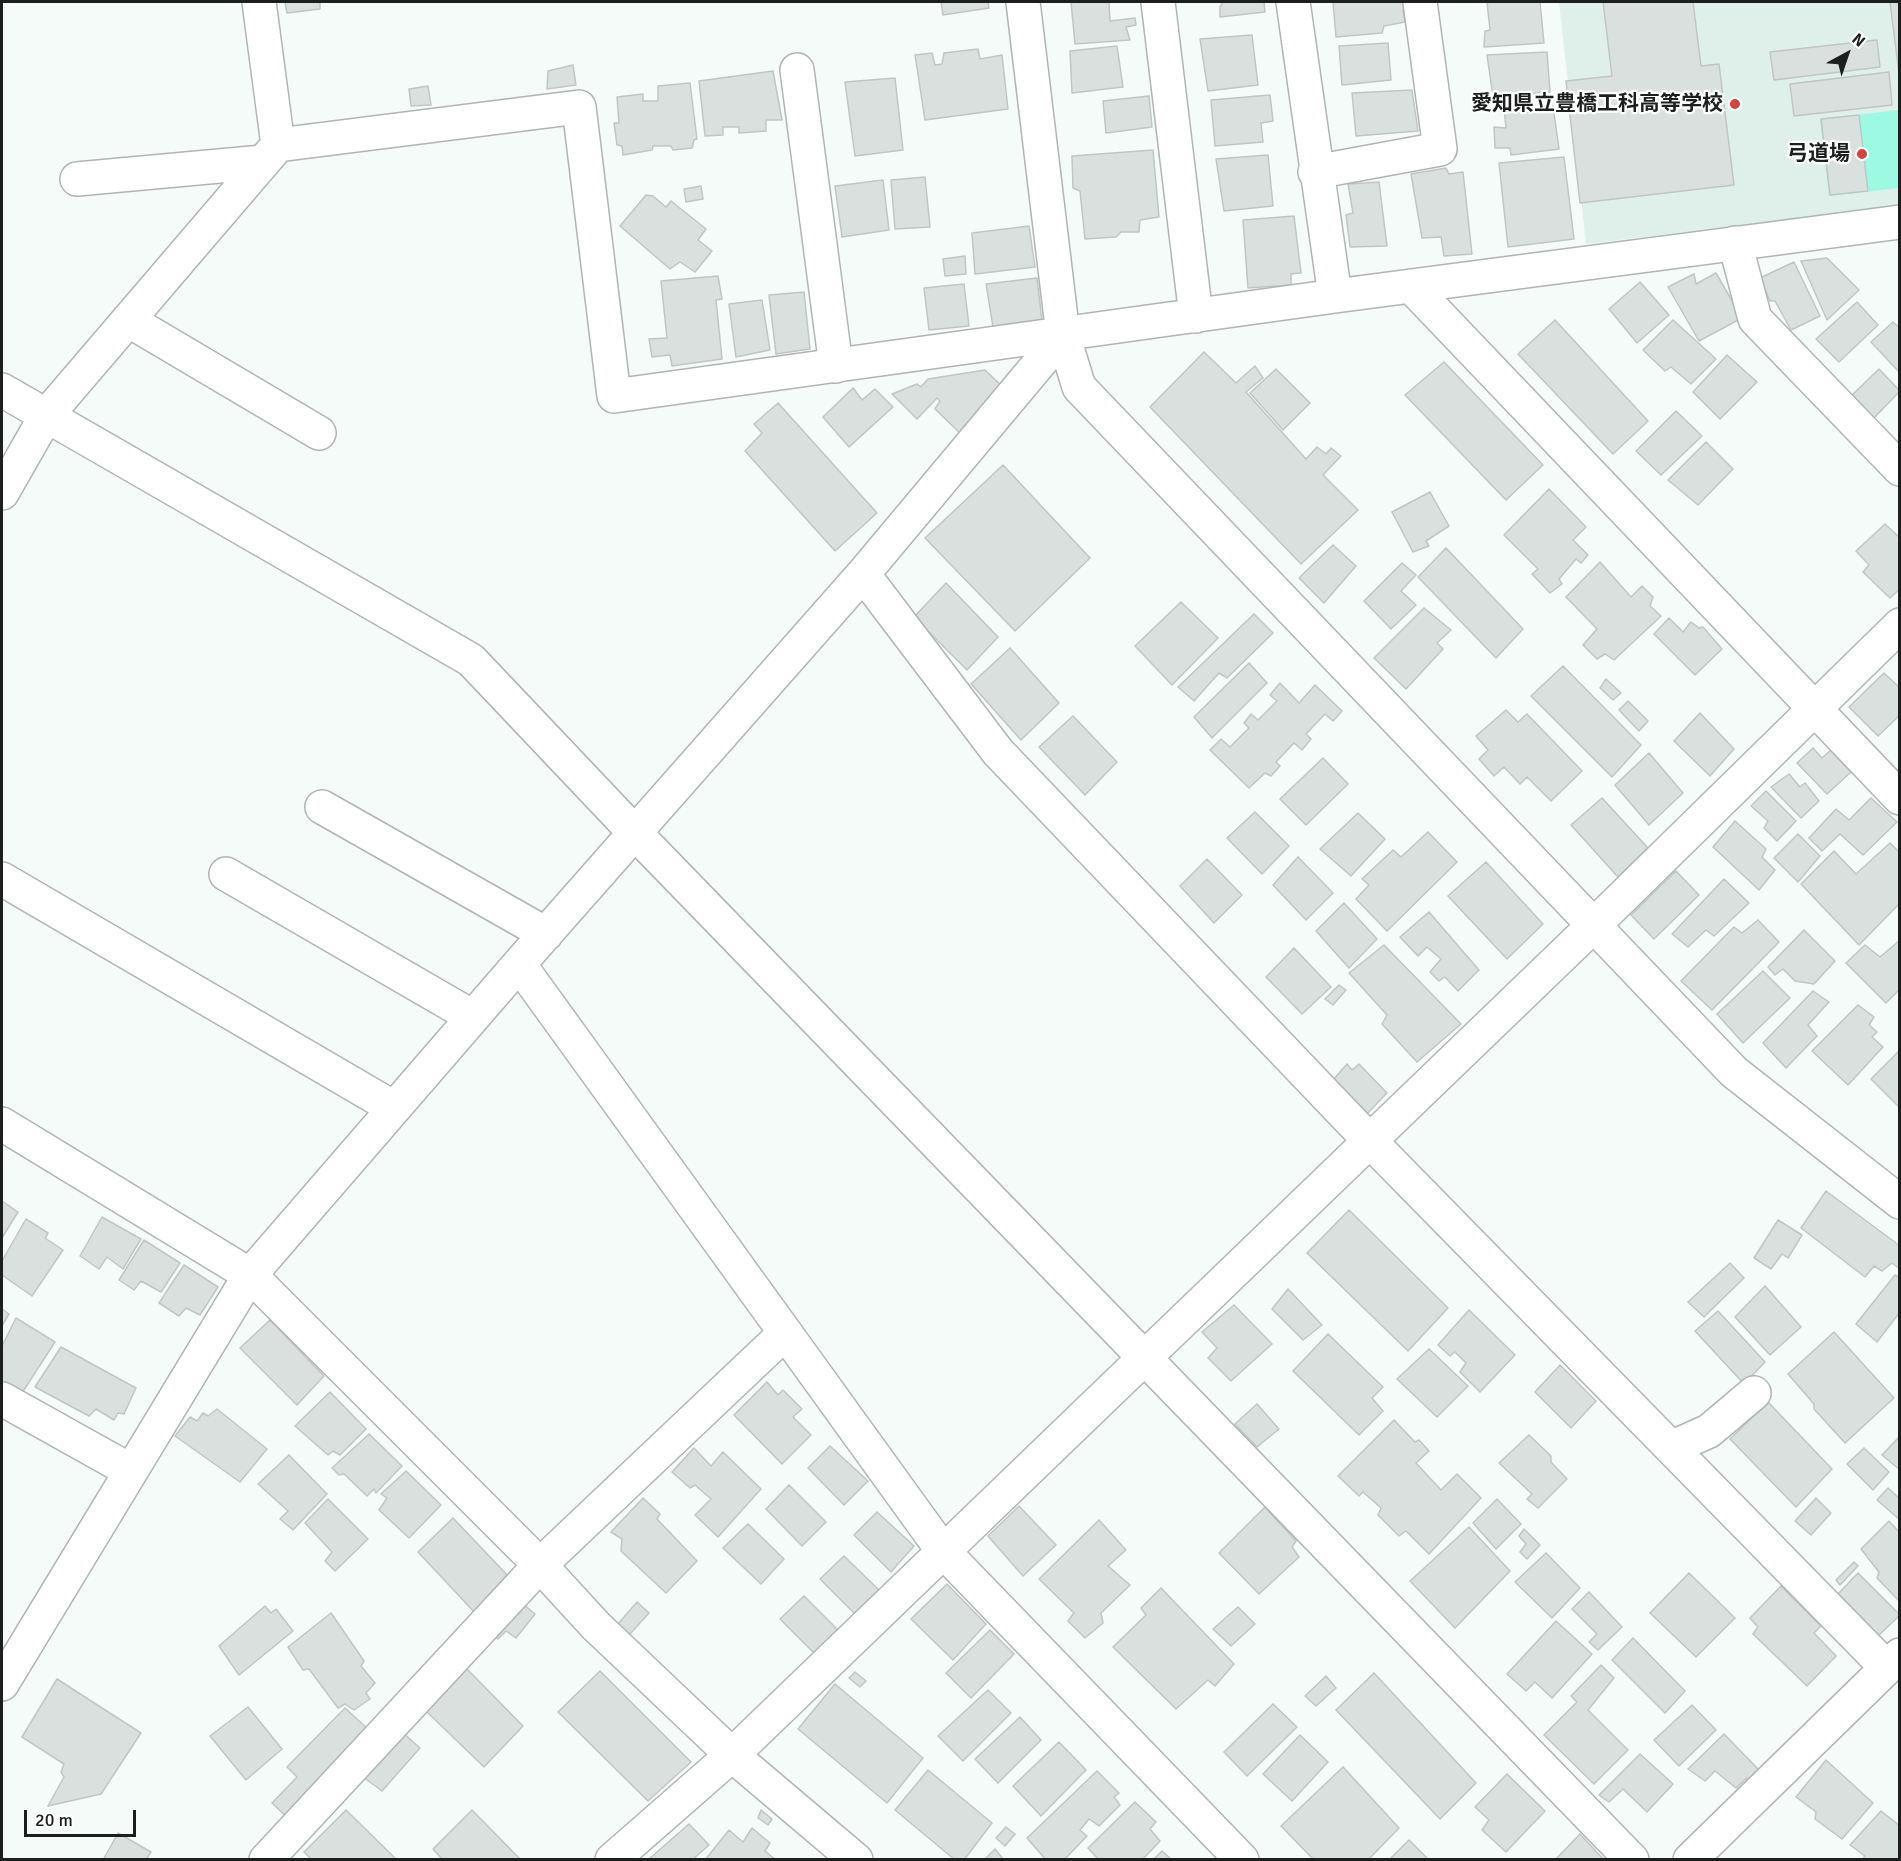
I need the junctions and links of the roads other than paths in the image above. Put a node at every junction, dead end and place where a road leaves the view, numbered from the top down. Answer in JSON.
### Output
{"nodes":[{"id":1,"x":260,"y":2,"type":"edge"},
{"id":2,"x":1023,"y":2,"type":"edge"},
{"id":3,"x":1158,"y":2,"type":"edge"},
{"id":4,"x":1293,"y":2,"type":"edge"},
{"id":5,"x":1420,"y":2,"type":"edge"},
{"id":6,"x":797,"y":70,"type":"dead end"},
{"id":7,"x":271,"y":154,"type":"junction"},
{"id":8,"x":1315,"y":172,"type":"junction"},
{"id":9,"x":77,"y":179,"type":"dead end"},
{"id":10,"x":1899,"y":222,"type":"edge"},
{"id":11,"x":1735,"y":243,"type":"junction"},
{"id":12,"x":1410,"y":286,"type":"junction"},
{"id":13,"x":1335,"y":296,"type":"junction"},
{"id":14,"x":1196,"y":316,"type":"junction"},
{"id":15,"x":128,"y":320,"type":"junction"},
{"id":16,"x":1063,"y":335,"type":"junction"},
{"id":17,"x":836,"y":366,"type":"junction"},
{"id":18,"x":2,"y":390,"type":"edge"},
{"id":19,"x":46,"y":416,"type":"junction"},
{"id":20,"x":319,"y":433,"type":"dead end"},
{"id":21,"x":1899,"y":469,"type":"edge"},
{"id":22,"x":2,"y":493,"type":"edge"},
{"id":23,"x":863,"y":574,"type":"junction"},
{"id":24,"x":1899,"y":625,"type":"edge"},
{"id":25,"x":1813,"y":710,"type":"junction"},
{"id":26,"x":1899,"y":798,"type":"edge"},
{"id":27,"x":322,"y":807,"type":"dead end"},
{"id":28,"x":636,"y":834,"type":"junction"},
{"id":29,"x":226,"y":874,"type":"dead end"},
{"id":30,"x":2,"y":879,"type":"edge"},
{"id":31,"x":1595,"y":924,"type":"junction"},
{"id":32,"x":546,"y":934,"type":"junction"},
{"id":33,"x":519,"y":964,"type":"junction"},
{"id":34,"x":473,"y":1017,"type":"junction"},
{"id":35,"x":394,"y":1108,"type":"junction"},
{"id":36,"x":2,"y":1126,"type":"edge"},
{"id":37,"x":1370,"y":1142,"type":"junction"},
{"id":38,"x":1899,"y":1202,"type":"edge"},
{"id":39,"x":250,"y":1275,"type":"junction"},
{"id":40,"x":784,"y":1334,"type":"junction"},
{"id":41,"x":1145,"y":1357,"type":"junction"},
{"id":42,"x":1754,"y":1393,"type":"dead end"},
{"id":43,"x":2,"y":1399,"type":"edge"},
{"id":44,"x":1671,"y":1448,"type":"junction"},
{"id":45,"x":131,"y":1471,"type":"junction"},
{"id":46,"x":943,"y":1551,"type":"junction"},
{"id":47,"x":540,"y":1565,"type":"junction"},
{"id":48,"x":1893,"y":1662,"type":"edge"},
{"id":49,"x":2,"y":1684,"type":"edge"},
{"id":50,"x":732,"y":1755,"type":"junction"},
{"id":51,"x":266,"y":1860,"type":"edge"},
{"id":52,"x":612,"y":1860,"type":"edge"},
{"id":53,"x":856,"y":1860,"type":"edge"},
{"id":54,"x":1242,"y":1860,"type":"edge"},
{"id":55,"x":1632,"y":1860,"type":"edge"},
{"id":56,"x":1690,"y":1860,"type":"edge"}],
"edges":[{"from":1,"to":7,"type":"street"},
{"from":2,"to":16,"type":"street"},
{"from":3,"to":14,"type":"street"},
{"from":4,"to":8,"type":"street"},
{"from":5,"to":8,"type":"street"},
{"from":6,"to":17,"type":"street"},
{"from":7,"to":9,"type":"street"},
{"from":7,"to":15,"type":"street"},
{"from":7,"to":17,"type":"street"},
{"from":8,"to":13,"type":"street"},
{"from":10,"to":11,"type":"street"},
{"from":11,"to":12,"type":"street"},
{"from":11,"to":21,"type":"street"},
{"from":12,"to":13,"type":"street"},
{"from":12,"to":25,"type":"street"},
{"from":13,"to":14,"type":"street"},
{"from":14,"to":16,"type":"street"},
{"from":15,"to":19,"type":"street"},
{"from":15,"to":20,"type":"street"},
{"from":16,"to":17,"type":"street"},
{"from":16,"to":23,"type":"street"},
{"from":16,"to":31,"type":"street"},
{"from":18,"to":19,"type":"street"},
{"from":19,"to":22,"type":"street"},
{"from":19,"to":28,"type":"street"},
{"from":23,"to":28,"type":"street"},
{"from":23,"to":37,"type":"street"},
{"from":24,"to":25,"type":"street"},
{"from":25,"to":26,"type":"street"},
{"from":25,"to":31,"type":"street"},
{"from":27,"to":32,"type":"street"},
{"from":28,"to":32,"type":"street"},
{"from":28,"to":41,"type":"street"},
{"from":29,"to":34,"type":"street"},
{"from":30,"to":35,"type":"street"},
{"from":31,"to":37,"type":"street"},
{"from":31,"to":38,"type":"street"},
{"from":32,"to":33,"type":"street"},
{"from":33,"to":34,"type":"street"},
{"from":33,"to":40,"type":"street"},
{"from":34,"to":35,"type":"street"},
{"from":35,"to":39,"type":"street"},
{"from":36,"to":39,"type":"street"},
{"from":37,"to":41,"type":"street"},
{"from":37,"to":44,"type":"street"},
{"from":39,"to":45,"type":"street"},
{"from":39,"to":47,"type":"street"},
{"from":40,"to":46,"type":"street"},
{"from":40,"to":47,"type":"street"},
{"from":41,"to":46,"type":"street"},
{"from":41,"to":55,"type":"street"},
{"from":42,"to":44,"type":"street"},
{"from":43,"to":45,"type":"street"},
{"from":44,"to":48,"type":"street"},
{"from":45,"to":49,"type":"street"},
{"from":46,"to":50,"type":"street"},
{"from":46,"to":54,"type":"street"},
{"from":47,"to":50,"type":"street"},
{"from":47,"to":51,"type":"street"},
{"from":48,"to":56,"type":"street"},
{"from":50,"to":52,"type":"street"},
{"from":50,"to":53,"type":"street"}]}
